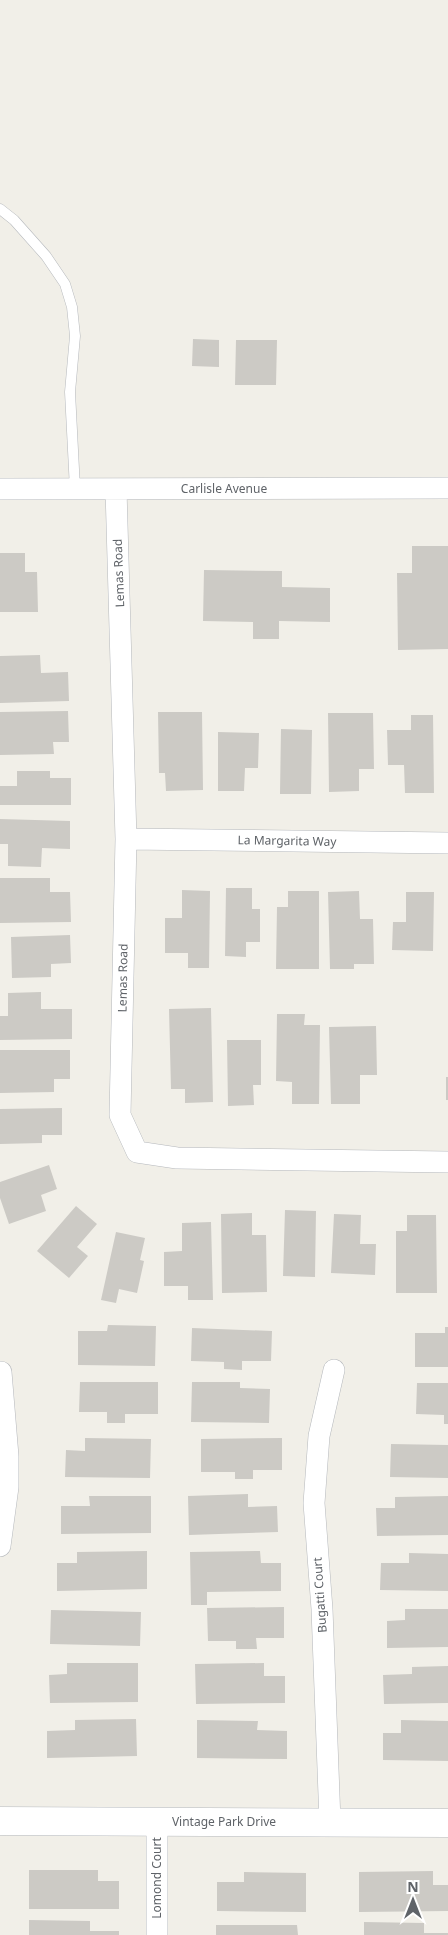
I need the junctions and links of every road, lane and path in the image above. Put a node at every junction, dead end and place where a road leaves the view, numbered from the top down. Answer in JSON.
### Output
{"nodes":[{"id":1,"x":0,"y":209,"type":"edge"},
{"id":2,"x":448,"y":488,"type":"edge"},
{"id":3,"x":0,"y":489,"type":"edge"},
{"id":4,"x":75,"y":489,"type":"junction"},
{"id":5,"x":116,"y":489,"type":"junction"},
{"id":6,"x":126,"y":839,"type":"junction"},
{"id":7,"x":448,"y":843,"type":"edge"},
{"id":8,"x":448,"y":1162,"type":"edge"},
{"id":9,"x":334,"y":1370,"type":"dead end"},
{"id":10,"x":1,"y":1372,"type":"dead end"},
{"id":11,"x":0,"y":1546,"type":"edge"},
{"id":12,"x":0,"y":1821,"type":"edge"},
{"id":13,"x":157,"y":1822,"type":"junction"},
{"id":14,"x":330,"y":1822,"type":"junction"},
{"id":15,"x":448,"y":1823,"type":"edge"},
{"id":16,"x":157,"y":1935,"type":"edge"}],
"edges":[{"from":1,"to":4,"type":"lane"},
{"from":2,"to":5,"type":"street","name":"Carlisle Avenue"},
{"from":3,"to":4,"type":"street","name":"Carlisle Avenue"},
{"from":4,"to":5,"type":"street","name":"Carlisle Avenue"},
{"from":5,"to":6,"type":"street","name":"Lemas Road"},
{"from":6,"to":7,"type":"street","name":"La Margarita Way"},
{"from":6,"to":8,"type":"street","name":"Lemas Road"},
{"from":9,"to":14,"type":"street","name":"Bugatti Court"},
{"from":10,"to":11,"type":"street"},
{"from":12,"to":13,"type":"street","name":"Vintage Park Drive"},
{"from":13,"to":14,"type":"street","name":"Vintage Park Drive"},
{"from":13,"to":16,"type":"street","name":"Lomond Court"},
{"from":14,"to":15,"type":"street","name":"Vintage Park Drive"}]}
